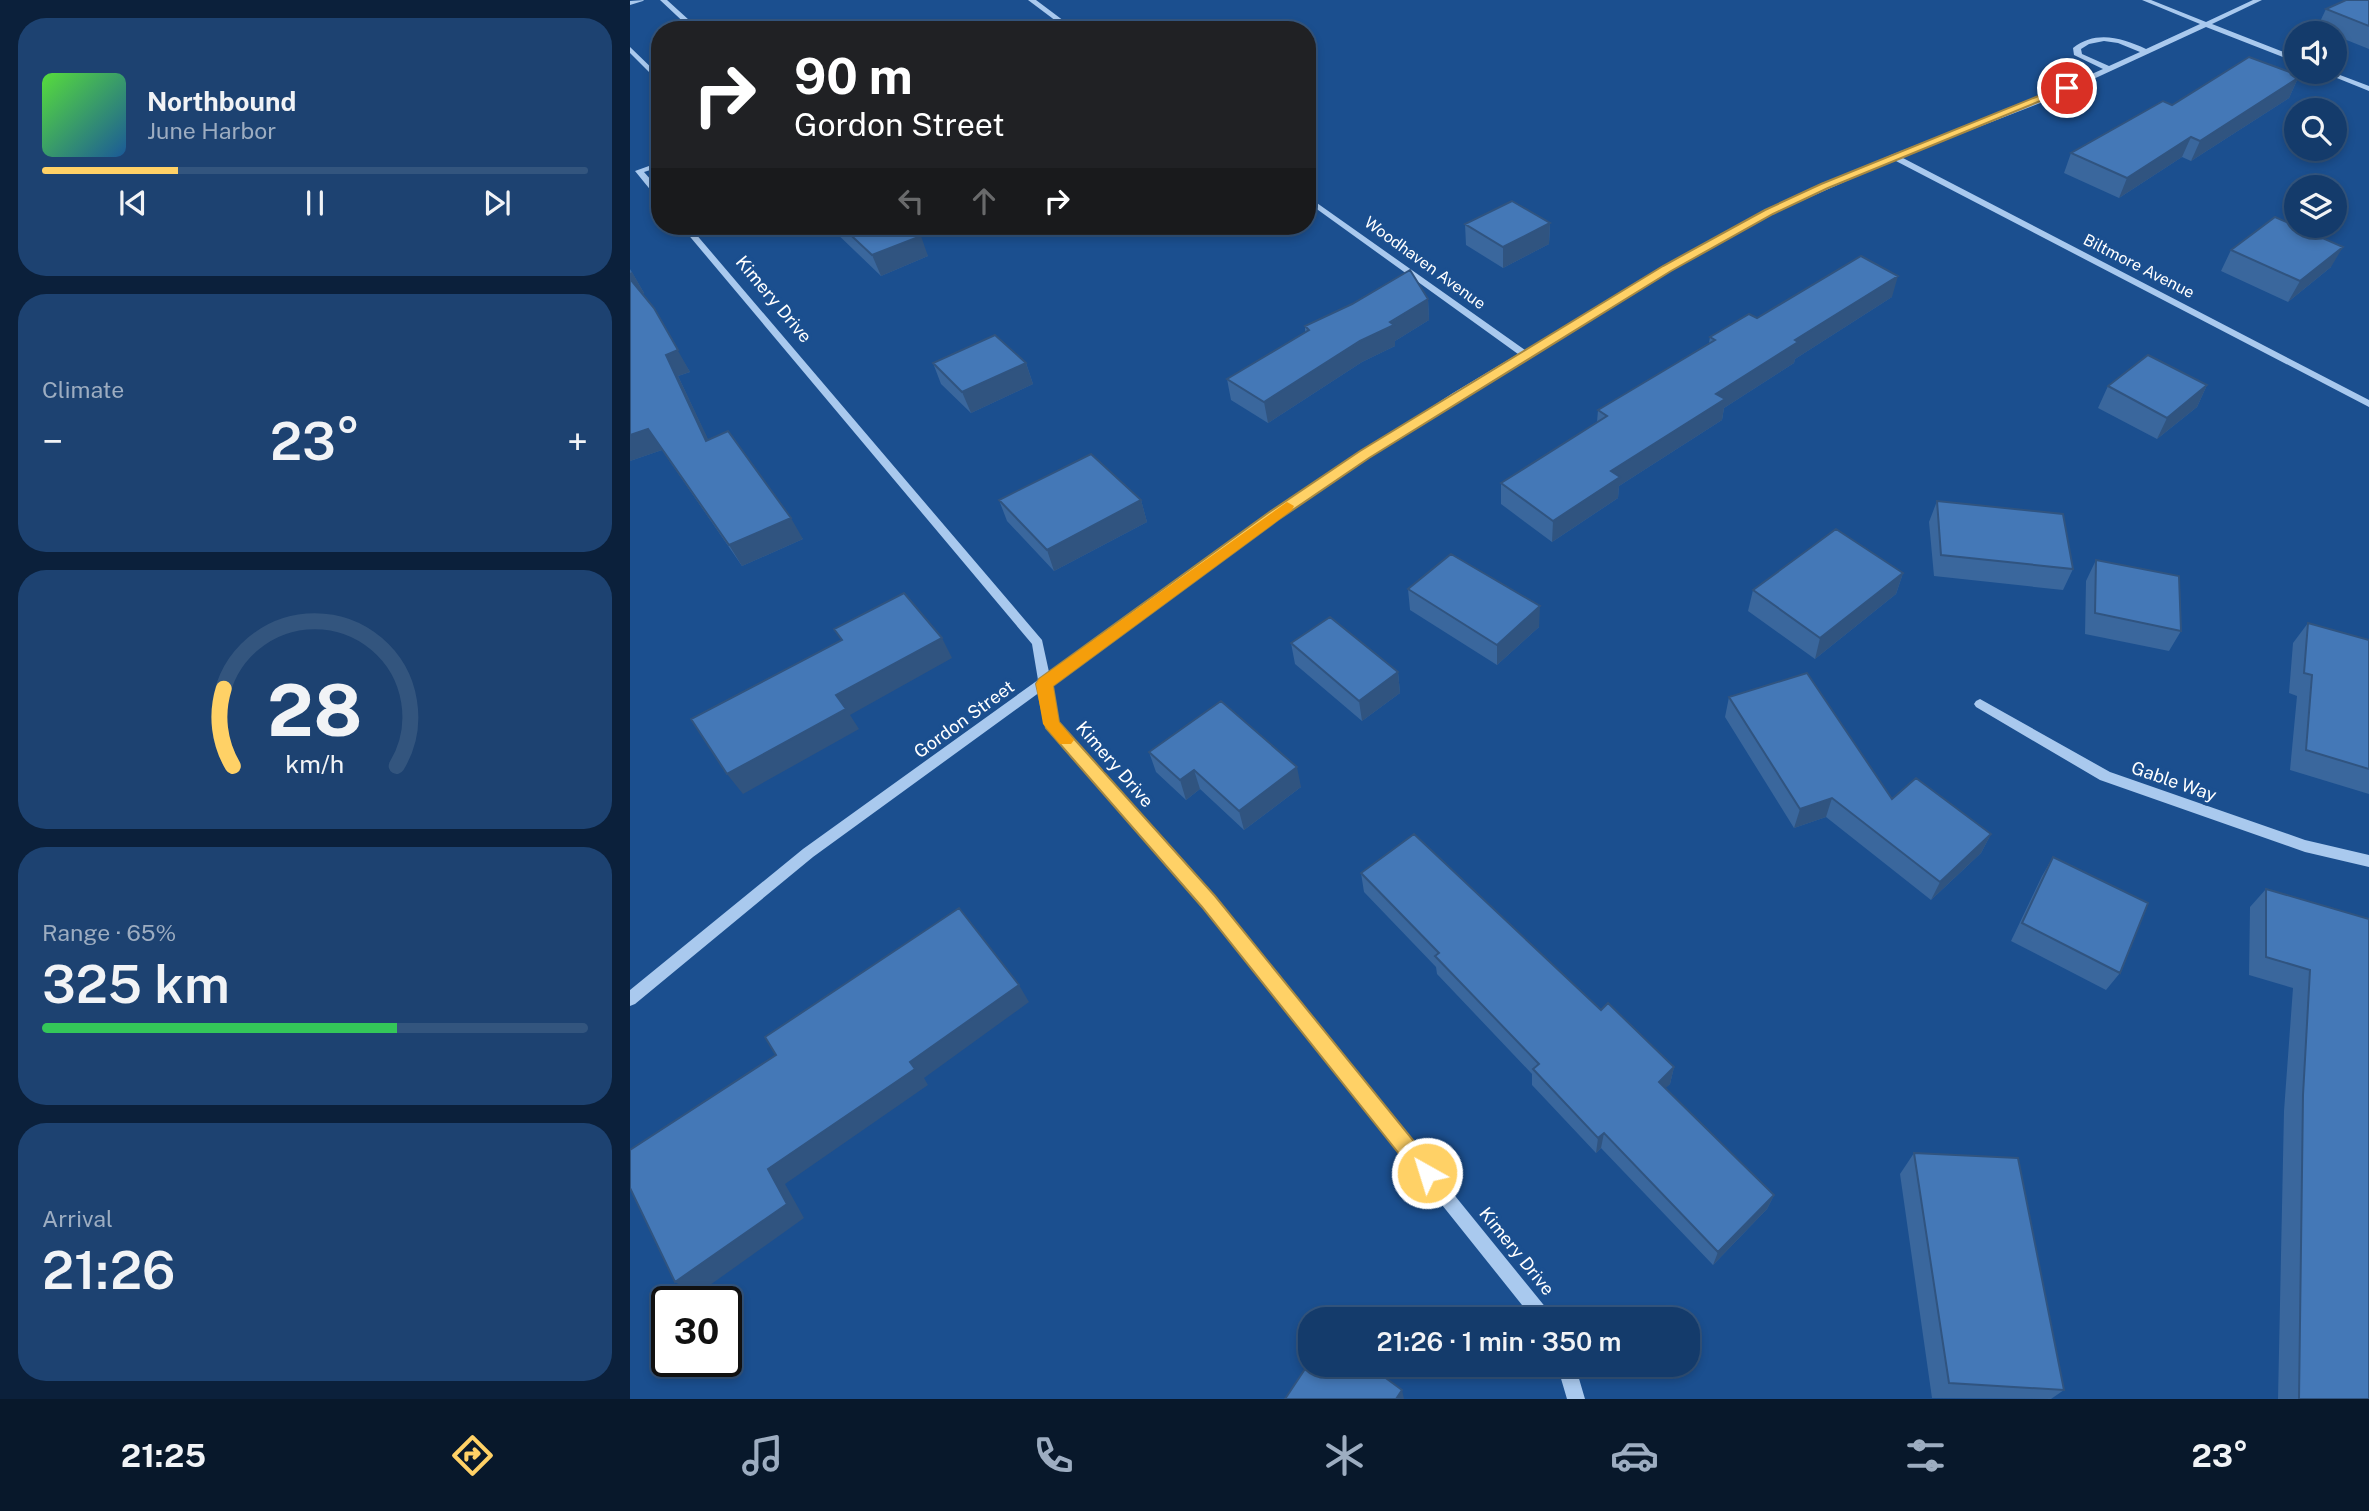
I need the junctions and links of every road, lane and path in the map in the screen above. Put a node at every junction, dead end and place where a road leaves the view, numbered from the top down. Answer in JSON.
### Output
{"nodes":[{"id":1,"x":641,"y":0,"type":"edge"},
{"id":2,"x":663,"y":0,"type":"edge"},
{"id":3,"x":1031,"y":0,"type":"edge"},
{"id":4,"x":2146,"y":0,"type":"edge"},
{"id":5,"x":2259,"y":0,"type":"edge"},
{"id":6,"x":630,"y":3,"type":"edge"},
{"id":7,"x":687,"y":21,"type":"edge"},
{"id":8,"x":1060,"y":21,"type":"edge"},
{"id":9,"x":2207,"y":24,"type":"junction"},
{"id":10,"x":630,"y":48,"type":"edge"},
{"id":11,"x":2147,"y":52,"type":"junction"},
{"id":12,"x":2284,"y":55,"type":"edge"},
{"id":13,"x":2109,"y":69,"type":"junction"},
{"id":14,"x":651,"y":71,"type":"edge"},
{"id":15,"x":2347,"y":80,"type":"edge"},
{"id":16,"x":2369,"y":89,"type":"edge"},
{"id":17,"x":1894,"y":157,"type":"junction"},
{"id":18,"x":651,"y":167,"type":"edge"},
{"id":19,"x":639,"y":171,"type":"joint"},
{"id":20,"x":651,"y":185,"type":"edge"},
{"id":21,"x":1316,"y":204,"type":"edge"},
{"id":22,"x":693,"y":235,"type":"edge"},
{"id":23,"x":1525,"y":354,"type":"junction"},
{"id":24,"x":2369,"y":404,"type":"edge"},
{"id":25,"x":1044,"y":684,"type":"junction"},
{"id":26,"x":1980,"y":704,"type":"dead end"},
{"id":27,"x":2369,"y":861,"type":"edge"},
{"id":28,"x":630,"y":999,"type":"edge"},
{"id":29,"x":1535,"y":1307,"type":"edge"},
{"id":30,"x":1570,"y":1377,"type":"edge"},
{"id":31,"x":1577,"y":1399,"type":"edge"}],
"edges":[{"from":1,"to":6,"type":"street"},
{"from":2,"to":7,"type":"street"},
{"from":3,"to":8,"type":"street"},
{"from":4,"to":9,"type":"street"},
{"from":5,"to":9,"type":"street","name":"Gordon Street"},
{"from":9,"to":11,"type":"street","name":"Gordon Street"},
{"from":9,"to":12,"type":"street"},
{"from":10,"to":14,"type":"street"},
{"from":11,"to":13,"type":"street","name":"Gordon Street"},
{"from":11,"to":13,"type":"street"},
{"from":13,"to":17,"type":"street","name":"Gordon Street"},
{"from":15,"to":16,"type":"street"},
{"from":17,"to":23,"type":"street","name":"Gordon Street"},
{"from":17,"to":24,"type":"street","name":"Biltmore Avenue"},
{"from":18,"to":19,"type":"street"},
{"from":19,"to":20,"type":"street"},
{"from":21,"to":23,"type":"street","name":"Woodhaven Avenue"},
{"from":22,"to":25,"type":"street","name":"Kimery Drive"},
{"from":23,"to":25,"type":"street","name":"Gordon Street"},
{"from":25,"to":28,"type":"street","name":"Gordon Street"},
{"from":25,"to":29,"type":"street","name":"Kimery Drive"},
{"from":26,"to":27,"type":"street","name":"Gable Way"},
{"from":30,"to":31,"type":"street"}]}
